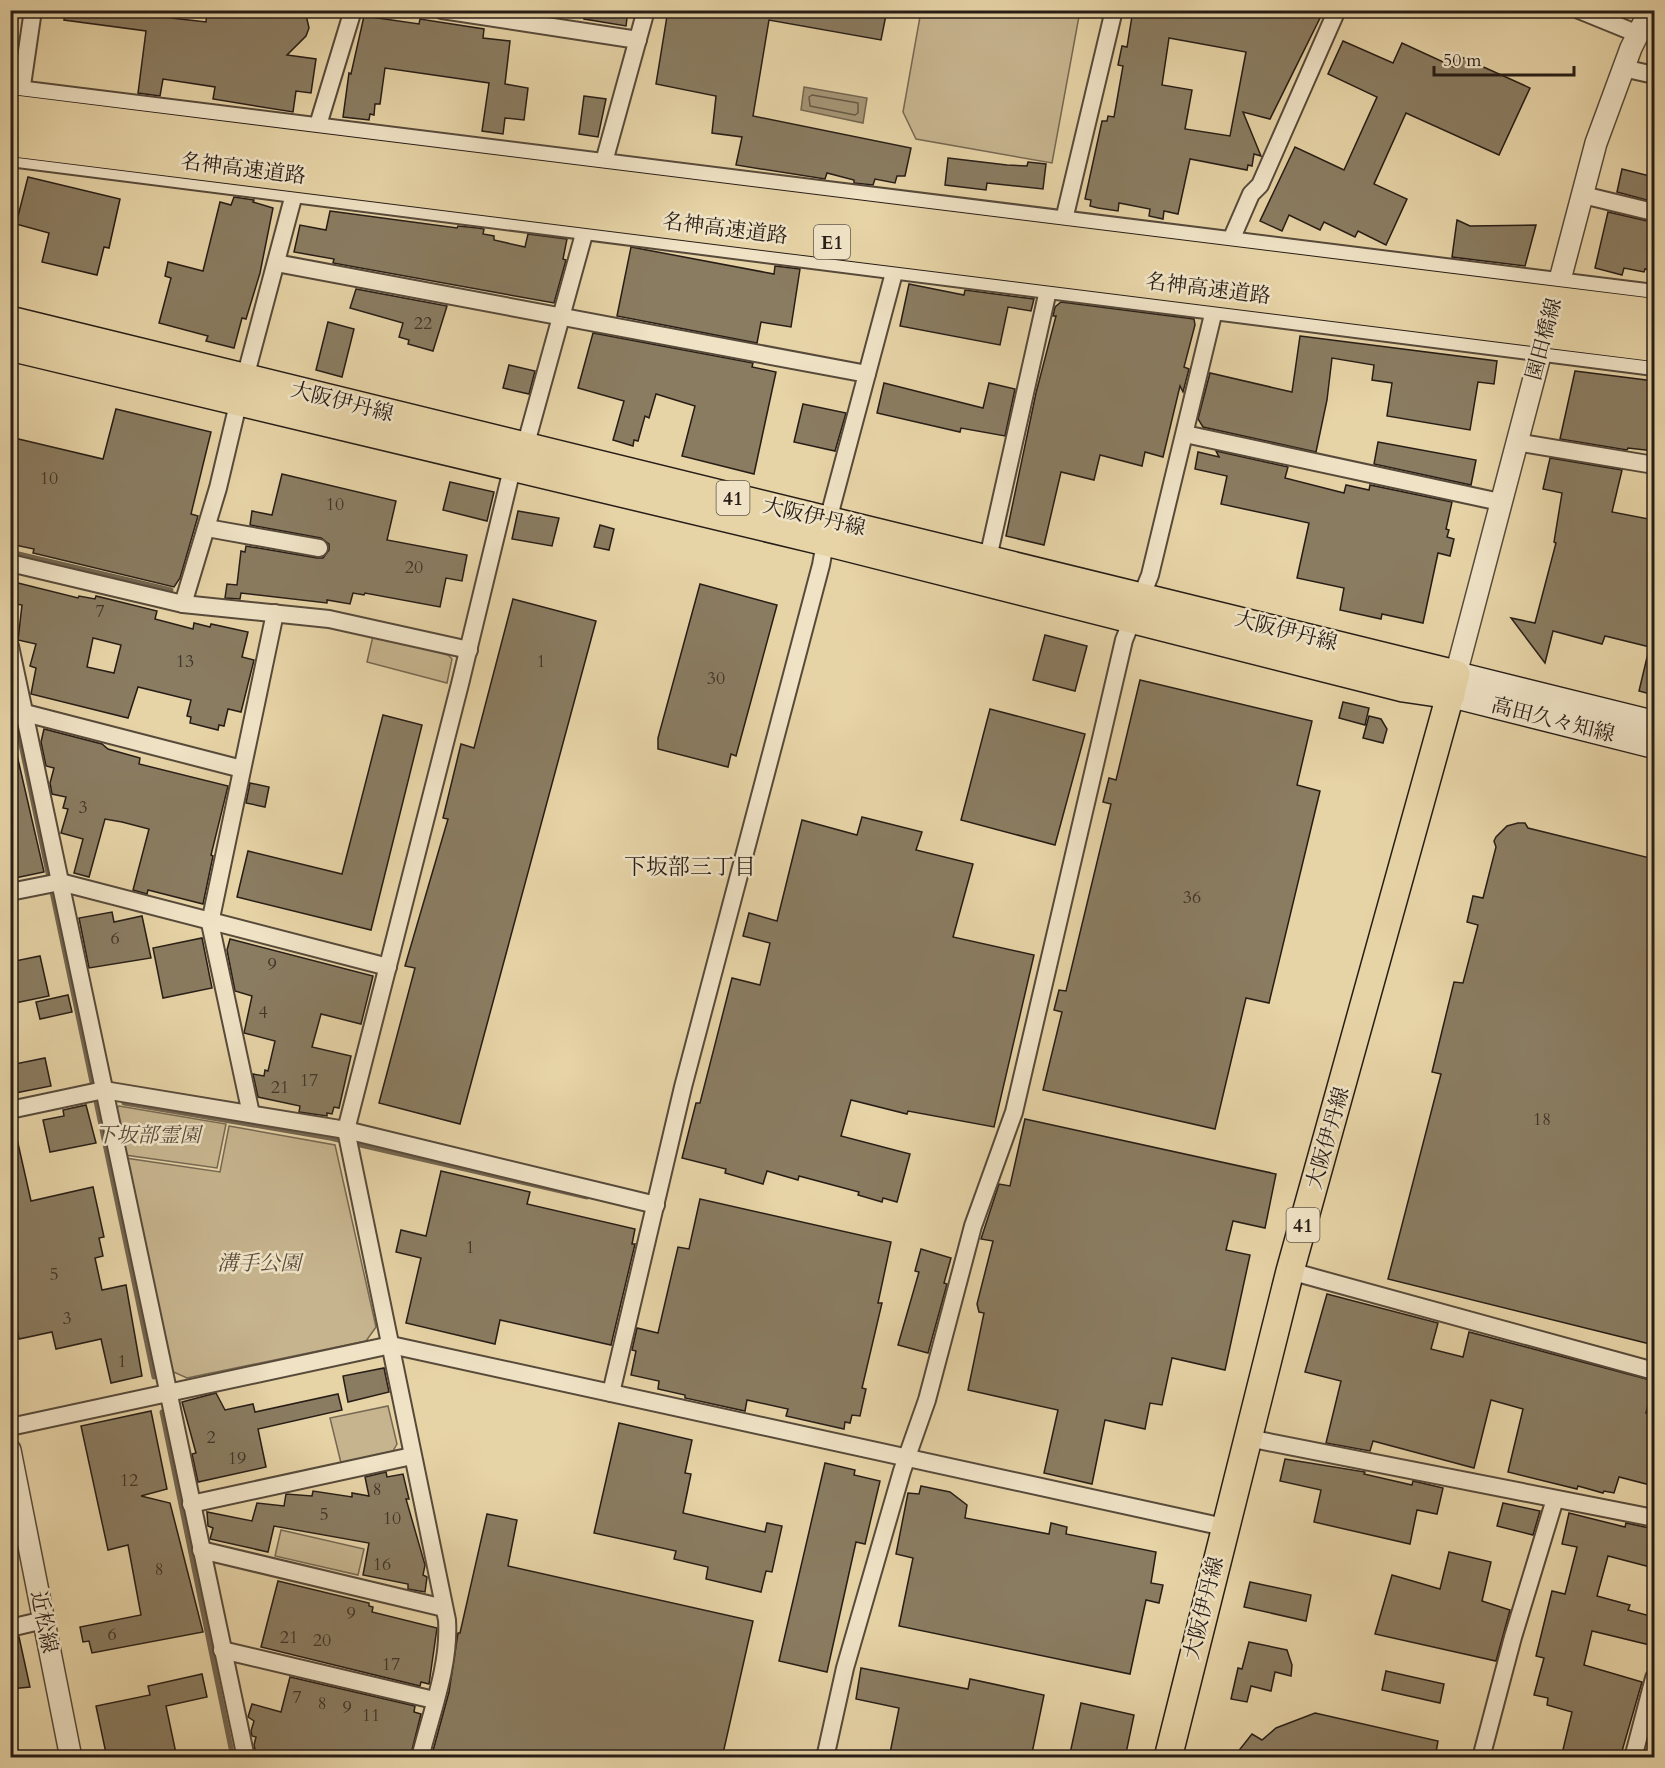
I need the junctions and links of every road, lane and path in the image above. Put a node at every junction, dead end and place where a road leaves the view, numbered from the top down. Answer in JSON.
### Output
{"nodes":[{"id":1,"x":33,"y":10,"type":"edge"},
{"id":2,"x":353,"y":10,"type":"edge"},
{"id":3,"x":442,"y":10,"type":"edge"},
{"id":4,"x":646,"y":10,"type":"edge"},
{"id":5,"x":1114,"y":10,"type":"edge"},
{"id":6,"x":1337,"y":10,"type":"edge"},
{"id":7,"x":1580,"y":10,"type":"edge"},
{"id":8,"x":1650,"y":10,"type":"edge"},
{"id":9,"x":1638,"y":34,"type":"junction"},
{"id":10,"x":638,"y":40,"type":"junction"},
{"id":11,"x":1623,"y":68,"type":"junction"},
{"id":12,"x":1654,"y":75,"type":"edge"},
{"id":13,"x":14,"y":96,"type":"edge"},
{"id":14,"x":314,"y":124,"type":"junction"},
{"id":15,"x":11,"y":156,"type":"edge"},
{"id":16,"x":604,"y":161,"type":"junction"},
{"id":17,"x":294,"y":194,"type":"junction"},
{"id":18,"x":1583,"y":195,"type":"junction"},
{"id":19,"x":899,"y":200,"type":"junction"},
{"id":20,"x":1649,"y":211,"type":"dead end"},
{"id":21,"x":1064,"y":220,"type":"junction"},
{"id":22,"x":585,"y":232,"type":"junction"},
{"id":23,"x":1231,"y":240,"type":"junction"},
{"id":24,"x":276,"y":263,"type":"junction"},
{"id":25,"x":893,"y":269,"type":"junction"},
{"id":26,"x":1560,"y":281,"type":"junction"},
{"id":27,"x":1049,"y":288,"type":"junction"},
{"id":28,"x":1654,"y":292,"type":"edge"},
{"id":29,"x":1215,"y":310,"type":"junction"},
{"id":30,"x":1654,"y":315,"type":"edge"},
{"id":31,"x":561,"y":317,"type":"junction"},
{"id":32,"x":10,"y":320,"type":"edge"},
{"id":33,"x":1654,"y":345,"type":"edge"},
{"id":34,"x":10,"y":347,"type":"edge"},
{"id":35,"x":1540,"y":352,"type":"junction"},
{"id":36,"x":1654,"y":367,"type":"edge"},
{"id":37,"x":867,"y":374,"type":"junction"},
{"id":38,"x":242,"y":391,"type":"junction"},
{"id":39,"x":1185,"y":434,"type":"junction"},
{"id":40,"x":1516,"y":442,"type":"junction"},
{"id":41,"x":519,"y":458,"type":"junction"},
{"id":42,"x":1654,"y":465,"type":"edge"},
{"id":43,"x":1500,"y":502,"type":"junction"},
{"id":44,"x":207,"y":528,"type":"junction"},
{"id":45,"x":828,"y":532,"type":"junction"},
{"id":46,"x":319,"y":549,"type":"dead end"},
{"id":47,"x":988,"y":558,"type":"junction"},
{"id":48,"x":10,"y":563,"type":"edge"},
{"id":49,"x":183,"y":604,"type":"junction"},
{"id":50,"x":1136,"y":610,"type":"junction"},
{"id":51,"x":275,"y":614,"type":"junction"},
{"id":52,"x":10,"y":646,"type":"edge"},
{"id":53,"x":469,"y":651,"type":"junction"},
{"id":54,"x":1453,"y":685,"type":"junction"},
{"id":55,"x":25,"y":713,"type":"junction"},
{"id":56,"x":1654,"y":723,"type":"edge"},
{"id":57,"x":1654,"y":746,"type":"edge"},
{"id":58,"x":242,"y":769,"type":"junction"},
{"id":59,"x":60,"y":882,"type":"junction"},
{"id":60,"x":10,"y":892,"type":"edge"},
{"id":61,"x":210,"y":923,"type":"junction"},
{"id":62,"x":388,"y":968,"type":"junction"},
{"id":63,"x":104,"y":1090,"type":"junction"},
{"id":64,"x":10,"y":1110,"type":"edge"},
{"id":65,"x":251,"y":1114,"type":"junction"},
{"id":66,"x":346,"y":1131,"type":"junction"},
{"id":67,"x":656,"y":1205,"type":"junction"},
{"id":68,"x":1290,"y":1271,"type":"junction"},
{"id":69,"x":390,"y":1345,"type":"junction"},
{"id":70,"x":1654,"y":1371,"type":"edge"},
{"id":71,"x":168,"y":1392,"type":"junction"},
{"id":72,"x":611,"y":1393,"type":"junction"},
{"id":73,"x":10,"y":1427,"type":"edge"},
{"id":74,"x":1248,"y":1438,"type":"junction"},
{"id":75,"x":10,"y":1450,"type":"edge"},
{"id":76,"x":412,"y":1456,"type":"junction"},
{"id":77,"x":908,"y":1458,"type":"junction"},
{"id":78,"x":1555,"y":1499,"type":"junction"},
{"id":79,"x":192,"y":1504,"type":"junction"},
{"id":80,"x":1654,"y":1518,"type":"edge"},
{"id":81,"x":1224,"y":1527,"type":"junction"},
{"id":82,"x":201,"y":1550,"type":"junction"},
{"id":83,"x":444,"y":1608,"type":"junction"},
{"id":84,"x":44,"y":1620,"type":"junction"},
{"id":85,"x":10,"y":1628,"type":"edge"},
{"id":86,"x":222,"y":1650,"type":"junction"},
{"id":87,"x":1654,"y":1678,"type":"edge"},
{"id":88,"x":435,"y":1700,"type":"junction"},
{"id":89,"x":71,"y":1758,"type":"edge"},
{"id":90,"x":246,"y":1758,"type":"edge"},
{"id":91,"x":420,"y":1758,"type":"edge"},
{"id":92,"x":825,"y":1758,"type":"edge"},
{"id":93,"x":1168,"y":1758,"type":"edge"},
{"id":94,"x":1481,"y":1758,"type":"edge"},
{"id":95,"x":1633,"y":1758,"type":"edge"}],
"edges":[{"from":1,"to":13,"type":"street"},
{"from":2,"to":14,"type":"street"},
{"from":3,"to":10,"type":"street"},
{"from":4,"to":10,"type":"street"},
{"from":5,"to":21,"type":"street"},
{"from":6,"to":23,"type":"street"},
{"from":7,"to":9,"type":"street"},
{"from":8,"to":9,"type":"street","name":"園田橋線"},
{"from":9,"to":11,"type":"street","name":"園田橋線"},
{"from":10,"to":16,"type":"street"},
{"from":11,"to":12,"type":"street"},
{"from":11,"to":18,"type":"street","name":"園田橋線"},
{"from":13,"to":14,"type":"street"},
{"from":13,"to":15,"type":"street"},
{"from":13,"to":30,"type":"highway","name":"名神高速道路","number":"E1","bridge":true},
{"from":14,"to":16,"type":"street"},
{"from":14,"to":17,"type":"street"},
{"from":15,"to":17,"type":"street"},
{"from":15,"to":33,"type":"highway","name":"名神高速道路","number":"E1","bridge":true},
{"from":16,"to":19,"type":"street"},
{"from":16,"to":22,"type":"street"},
{"from":17,"to":22,"type":"street"},
{"from":17,"to":24,"type":"street"},
{"from":18,"to":20,"type":"street"},
{"from":18,"to":26,"type":"street","name":"園田橋線"},
{"from":19,"to":21,"type":"street"},
{"from":19,"to":25,"type":"street"},
{"from":21,"to":23,"type":"street"},
{"from":21,"to":27,"type":"street"},
{"from":22,"to":25,"type":"street"},
{"from":22,"to":31,"type":"street"},
{"from":23,"to":26,"type":"street"},
{"from":23,"to":29,"type":"street"},
{"from":24,"to":31,"type":"street"},
{"from":24,"to":38,"type":"street"},
{"from":25,"to":27,"type":"street"},
{"from":25,"to":37,"type":"street"},
{"from":26,"to":28,"type":"street"},
{"from":26,"to":35,"type":"street","name":"園田橋線"},
{"from":27,"to":29,"type":"street"},
{"from":27,"to":47,"type":"street"},
{"from":29,"to":35,"type":"street"},
{"from":29,"to":39,"type":"street"},
{"from":31,"to":37,"type":"street"},
{"from":31,"to":41,"type":"street"},
{"from":32,"to":38,"type":"main road","name":"大阪伊丹線","number":"41"},
{"from":34,"to":38,"type":"main road","name":"大阪伊丹線","number":"41"},
{"from":35,"to":36,"type":"street"},
{"from":35,"to":40,"type":"street","name":"園田橋線"},
{"from":37,"to":45,"type":"street"},
{"from":38,"to":41,"type":"main road","name":"大阪伊丹線","number":"41"},
{"from":38,"to":44,"type":"street"},
{"from":39,"to":43,"type":"street"},
{"from":39,"to":50,"type":"street"},
{"from":40,"to":42,"type":"street"},
{"from":40,"to":43,"type":"street","name":"園田橋線"},
{"from":41,"to":45,"type":"main road","name":"大阪伊丹線","number":"41"},
{"from":41,"to":53,"type":"street"},
{"from":43,"to":54,"type":"street","name":"園田橋線"},
{"from":44,"to":46,"type":"street"},
{"from":44,"to":49,"type":"street"},
{"from":45,"to":47,"type":"main road","name":"大阪伊丹線","number":"41"},
{"from":45,"to":50,"type":"main road","name":"大阪伊丹線","number":"41"},
{"from":45,"to":67,"type":"street"},
{"from":47,"to":50,"type":"main road","name":"大阪伊丹線","number":"41"},
{"from":48,"to":49,"type":"street"},
{"from":49,"to":51,"type":"street"},
{"from":50,"to":54,"type":"main road","name":"大阪伊丹線","number":"41"},
{"from":50,"to":77,"type":"street"},
{"from":51,"to":53,"type":"street"},
{"from":51,"to":58,"type":"street"},
{"from":52,"to":55,"type":"street"},
{"from":53,"to":62,"type":"street"},
{"from":54,"to":56,"type":"main road","name":"高田久々知線"},
{"from":54,"to":57,"type":"main road","name":"高田久々知線"},
{"from":54,"to":68,"type":"main road","name":"大阪伊丹線","number":"41"},
{"from":55,"to":58,"type":"street"},
{"from":55,"to":59,"type":"street"},
{"from":58,"to":61,"type":"street"},
{"from":59,"to":60,"type":"street"},
{"from":59,"to":61,"type":"street"},
{"from":59,"to":63,"type":"street"},
{"from":61,"to":62,"type":"street"},
{"from":61,"to":65,"type":"street"},
{"from":62,"to":66,"type":"street"},
{"from":63,"to":64,"type":"street"},
{"from":63,"to":65,"type":"street"},
{"from":63,"to":71,"type":"street"},
{"from":65,"to":66,"type":"street"},
{"from":66,"to":67,"type":"street"},
{"from":66,"to":69,"type":"street"},
{"from":67,"to":72,"type":"street"},
{"from":68,"to":70,"type":"street"},
{"from":68,"to":74,"type":"main road","name":"大阪伊丹線","number":"41"},
{"from":69,"to":71,"type":"street"},
{"from":69,"to":72,"type":"street"},
{"from":69,"to":76,"type":"street"},
{"from":71,"to":73,"type":"street"},
{"from":71,"to":79,"type":"street"},
{"from":72,"to":77,"type":"street"},
{"from":74,"to":78,"type":"street"},
{"from":74,"to":81,"type":"main road","name":"大阪伊丹線","number":"41"},
{"from":75,"to":84,"type":"street","name":"近松線"},
{"from":76,"to":79,"type":"street"},
{"from":76,"to":83,"type":"street"},
{"from":77,"to":81,"type":"street"},
{"from":77,"to":92,"type":"street"},
{"from":78,"to":80,"type":"street"},
{"from":78,"to":94,"type":"street"},
{"from":79,"to":82,"type":"street"},
{"from":81,"to":93,"type":"main road","name":"大阪伊丹線","number":"41"},
{"from":82,"to":83,"type":"street"},
{"from":82,"to":86,"type":"street"},
{"from":83,"to":88,"type":"street"},
{"from":84,"to":85,"type":"street"},
{"from":84,"to":89,"type":"street","name":"近松線"},
{"from":86,"to":88,"type":"street"},
{"from":86,"to":90,"type":"street"},
{"from":87,"to":95,"type":"street"},
{"from":88,"to":91,"type":"street"}]}
